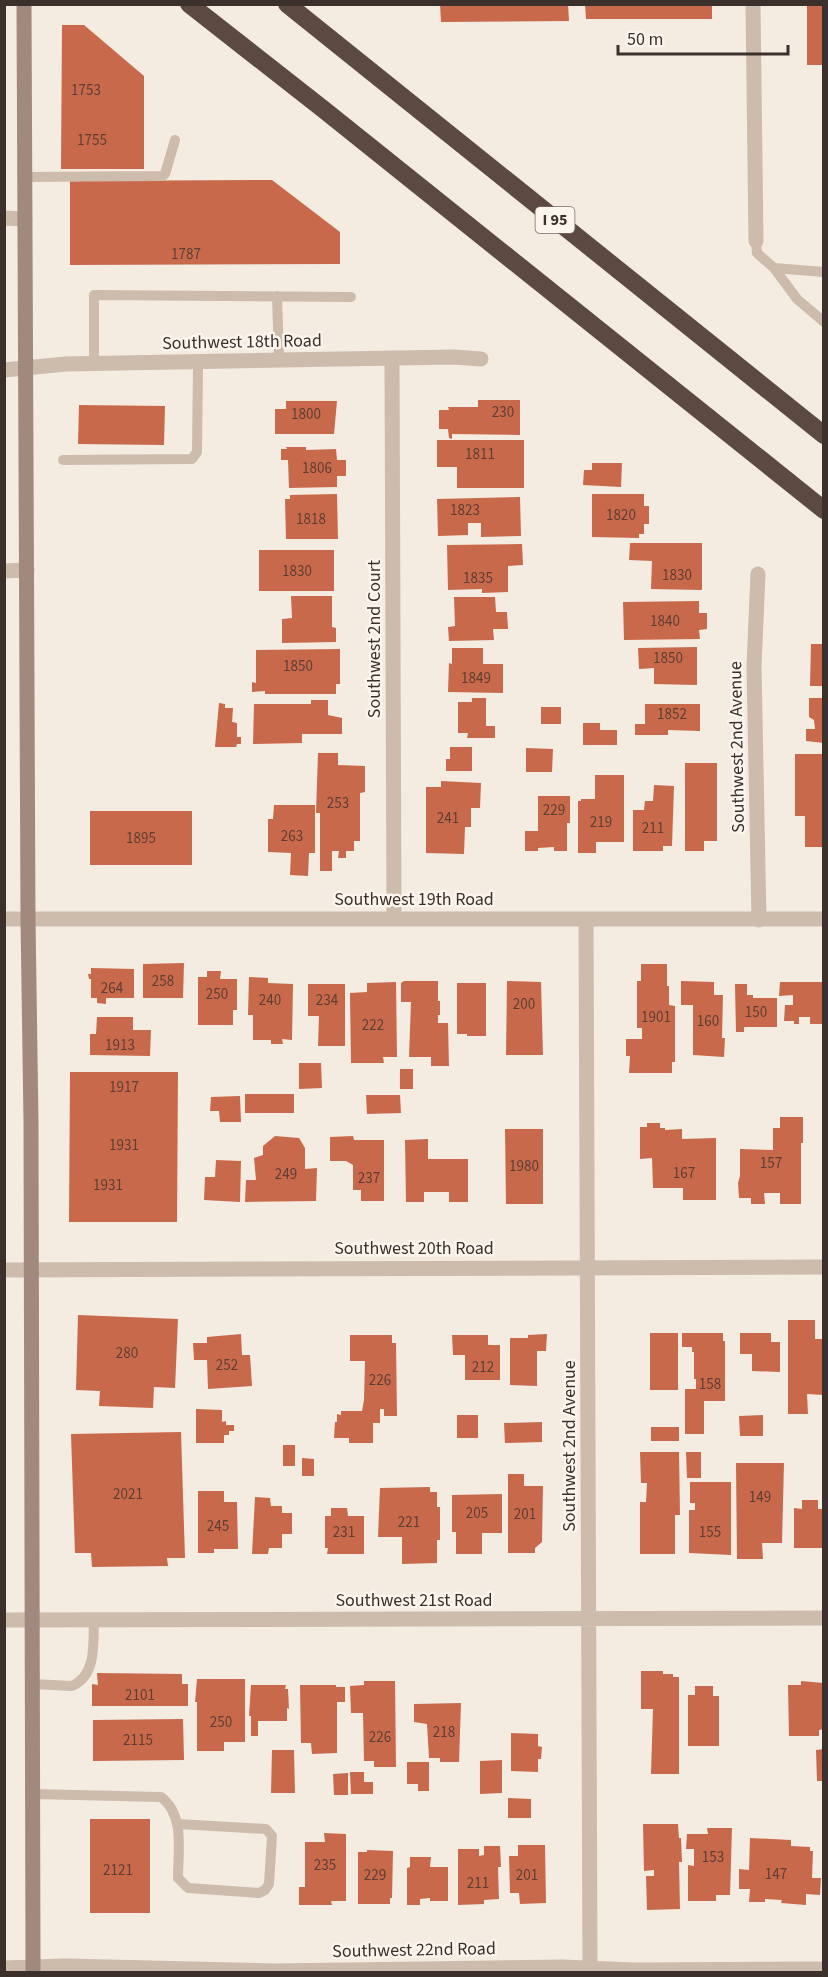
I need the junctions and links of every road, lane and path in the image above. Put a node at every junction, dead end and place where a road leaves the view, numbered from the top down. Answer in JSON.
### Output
{"nodes":[{"id":1,"x":24,"y":4,"type":"edge"},
{"id":2,"x":189,"y":4,"type":"edge"},
{"id":3,"x":287,"y":4,"type":"edge"},
{"id":4,"x":753,"y":4,"type":"edge"},
{"id":5,"x":175,"y":140,"type":"dead end"},
{"id":6,"x":26,"y":177,"type":"junction"},
{"id":7,"x":4,"y":218,"type":"edge"},
{"id":8,"x":25,"y":219,"type":"junction"},
{"id":9,"x":756,"y":241,"type":"joint"},
{"id":10,"x":774,"y":268,"type":"junction"},
{"id":11,"x":824,"y":272,"type":"edge"},
{"id":12,"x":277,"y":296,"type":"junction"},
{"id":13,"x":351,"y":297,"type":"dead end"},
{"id":14,"x":824,"y":322,"type":"edge"},
{"id":15,"x":392,"y":359,"type":"junction"},
{"id":16,"x":481,"y":359,"type":"dead end"},
{"id":17,"x":279,"y":360,"type":"junction"},
{"id":18,"x":94,"y":363,"type":"junction"},
{"id":19,"x":198,"y":363,"type":"junction"},
{"id":20,"x":26,"y":368,"type":"junction"},
{"id":21,"x":4,"y":370,"type":"edge"},
{"id":22,"x":824,"y":435,"type":"edge"},
{"id":23,"x":63,"y":460,"type":"dead end"},
{"id":24,"x":824,"y":510,"type":"edge"},
{"id":25,"x":4,"y":570,"type":"edge"},
{"id":26,"x":27,"y":570,"type":"junction"},
{"id":27,"x":758,"y":574,"type":"dead end"},
{"id":28,"x":4,"y":919,"type":"edge"},
{"id":29,"x":28,"y":919,"type":"junction"},
{"id":30,"x":394,"y":919,"type":"junction"},
{"id":31,"x":586,"y":919,"type":"junction"},
{"id":32,"x":824,"y":919,"type":"edge"},
{"id":33,"x":759,"y":920,"type":"junction"},
{"id":34,"x":824,"y":1267,"type":"edge"},
{"id":35,"x":588,"y":1268,"type":"junction"},
{"id":36,"x":31,"y":1269,"type":"junction"},
{"id":37,"x":4,"y":1270,"type":"edge"},
{"id":38,"x":824,"y":1618,"type":"edge"},
{"id":39,"x":590,"y":1619,"type":"junction"},
{"id":40,"x":4,"y":1620,"type":"edge"},
{"id":41,"x":31,"y":1620,"type":"junction"},
{"id":42,"x":94,"y":1620,"type":"junction"},
{"id":43,"x":32,"y":1684,"type":"junction"},
{"id":44,"x":33,"y":1794,"type":"junction"},
{"id":45,"x":178,"y":1824,"type":"junction"},
{"id":46,"x":4,"y":1968,"type":"edge"},
{"id":47,"x":33,"y":1969,"type":"edge"},
{"id":48,"x":824,"y":1969,"type":"edge"},
{"id":49,"x":590,"y":1970,"type":"edge"}],
"edges":[{"from":1,"to":6,"type":"main road"},
{"from":2,"to":24,"type":"highway"},
{"from":3,"to":22,"type":"highway","number":"I 95"},
{"from":4,"to":9,"type":"street"},
{"from":5,"to":6,"type":"lane"},
{"from":6,"to":8,"type":"main road"},
{"from":7,"to":8,"type":"street"},
{"from":8,"to":20,"type":"main road"},
{"from":9,"to":10,"type":"lane"},
{"from":10,"to":11,"type":"lane"},
{"from":10,"to":14,"type":"lane"},
{"from":12,"to":13,"type":"lane"},
{"from":12,"to":17,"type":"lane"},
{"from":12,"to":18,"type":"lane"},
{"from":15,"to":16,"type":"street","name":"Southwest 18th Road"},
{"from":15,"to":17,"type":"street","name":"Southwest 18th Road"},
{"from":15,"to":30,"type":"street","name":"Southwest 2nd Court"},
{"from":17,"to":19,"type":"street","name":"Southwest 18th Road"},
{"from":18,"to":19,"type":"street","name":"Southwest 18th Road"},
{"from":18,"to":20,"type":"street","name":"Southwest 18th Road"},
{"from":19,"to":23,"type":"lane"},
{"from":20,"to":21,"type":"street","name":"Southwest 18th Road"},
{"from":20,"to":26,"type":"main road"},
{"from":25,"to":26,"type":"street"},
{"from":26,"to":29,"type":"main road"},
{"from":27,"to":33,"type":"street","name":"Southwest 2nd Avenue"},
{"from":28,"to":29,"type":"street","name":"Southwest 19th Road"},
{"from":29,"to":30,"type":"street","name":"Southwest 19th Road"},
{"from":29,"to":36,"type":"main road"},
{"from":30,"to":31,"type":"street","name":"Southwest 19th Road"},
{"from":31,"to":33,"type":"street","name":"Southwest 19th Road"},
{"from":31,"to":35,"type":"street","name":"Southwest 2nd Avenue"},
{"from":32,"to":33,"type":"street","name":"Southwest 19th Road"},
{"from":34,"to":35,"type":"street","name":"Southwest 20th Road"},
{"from":35,"to":36,"type":"street","name":"Southwest 20th Road"},
{"from":35,"to":39,"type":"street","name":"Southwest 2nd Avenue"},
{"from":36,"to":37,"type":"street","name":"Southwest 20th Road"},
{"from":36,"to":41,"type":"main road"},
{"from":38,"to":39,"type":"street","name":"Southwest 21st Road"},
{"from":39,"to":42,"type":"street","name":"Southwest 21st Road"},
{"from":39,"to":49,"type":"street","name":"Southwest 2nd Avenue"},
{"from":40,"to":41,"type":"street","name":"Southwest 21st Road"},
{"from":41,"to":42,"type":"street","name":"Southwest 21st Road"},
{"from":41,"to":43,"type":"main road"},
{"from":42,"to":43,"type":"lane"},
{"from":43,"to":44,"type":"main road"},
{"from":44,"to":45,"type":"lane"},
{"from":44,"to":47,"type":"main road"},
{"from":45,"to":45,"type":"lane"},
{"from":46,"to":47,"type":"street","name":"Southwest 22nd Road"},
{"from":47,"to":49,"type":"street","name":"Southwest 22nd Road"},
{"from":48,"to":49,"type":"street","name":"Southwest 22nd Road"}]}
